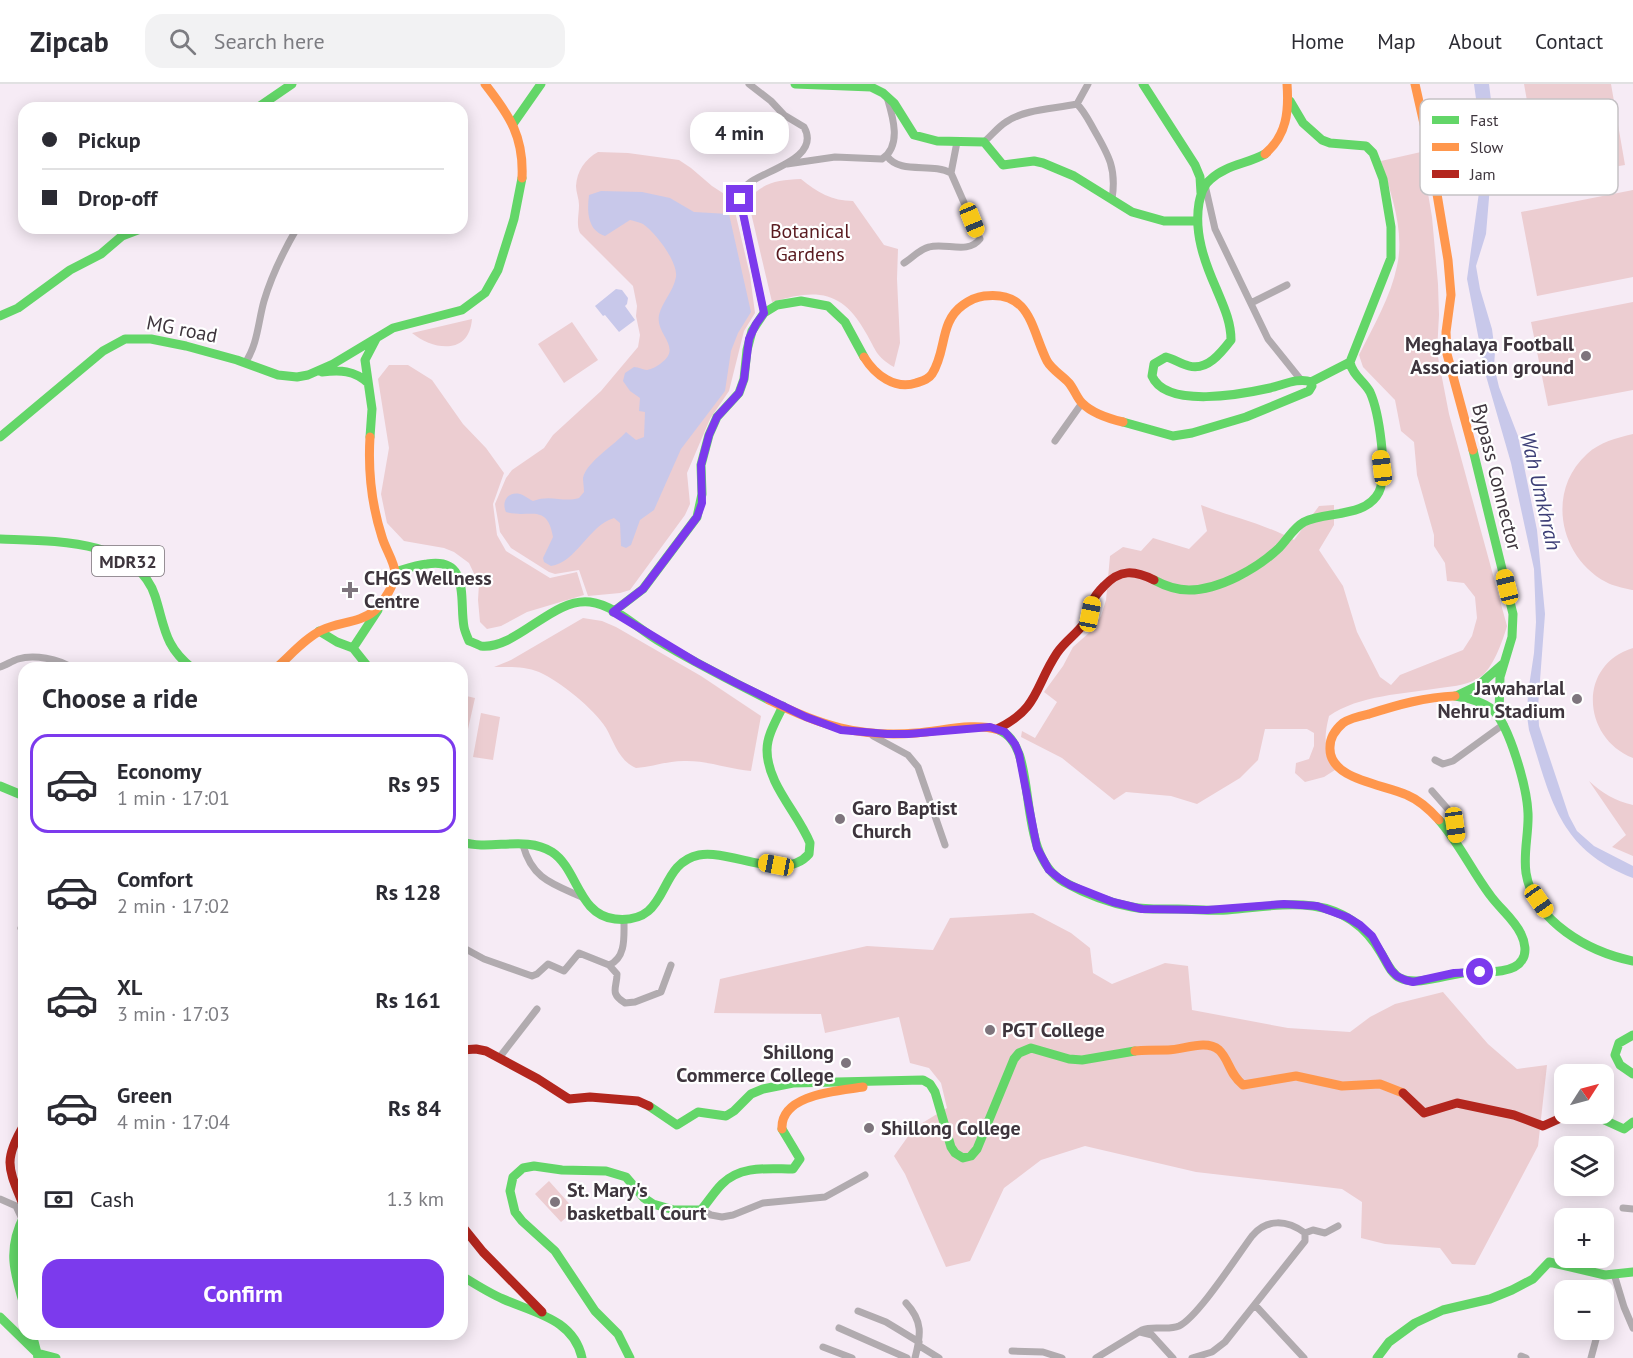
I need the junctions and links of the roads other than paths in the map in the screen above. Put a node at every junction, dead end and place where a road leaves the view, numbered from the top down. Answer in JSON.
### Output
{"nodes":[{"id":1,"x":292,"y":84,"type":"edge"},
{"id":2,"x":485,"y":84,"type":"edge"},
{"id":3,"x":541,"y":84,"type":"edge"},
{"id":4,"x":749,"y":84,"type":"edge"},
{"id":5,"x":795,"y":84,"type":"edge"},
{"id":6,"x":1088,"y":84,"type":"edge"},
{"id":7,"x":1143,"y":84,"type":"edge"},
{"id":8,"x":1287,"y":84,"type":"edge"},
{"id":9,"x":1415,"y":84,"type":"edge"},
{"id":10,"x":887,"y":98,"type":"junction"},
{"id":11,"x":1289,"y":98,"type":"junction"},
{"id":12,"x":266,"y":102,"type":"edge"},
{"id":13,"x":1077,"y":104,"type":"junction"},
{"id":14,"x":1420,"y":106,"type":"edge"},
{"id":15,"x":513,"y":124,"type":"junction"},
{"id":16,"x":957,"y":142,"type":"junction"},
{"id":17,"x":984,"y":142,"type":"junction"},
{"id":18,"x":887,"y":156,"type":"junction"},
{"id":19,"x":786,"y":164,"type":"junction"},
{"id":20,"x":951,"y":173,"type":"junction"},
{"id":21,"x":1205,"y":185,"type":"junction"},
{"id":22,"x":1202,"y":195,"type":"junction"},
{"id":23,"x":1437,"y":195,"type":"edge"},
{"id":24,"x":1113,"y":200,"type":"junction"},
{"id":25,"x":1197,"y":221,"type":"junction"},
{"id":26,"x":127,"y":234,"type":"edge"},
{"id":27,"x":294,"y":234,"type":"edge"},
{"id":28,"x":904,"y":263,"type":"dead end"},
{"id":29,"x":1287,"y":285,"type":"dead end"},
{"id":30,"x":1251,"y":303,"type":"junction"},
{"id":31,"x":764,"y":313,"type":"junction"},
{"id":32,"x":0,"y":316,"type":"edge"},
{"id":33,"x":378,"y":337,"type":"junction"},
{"id":34,"x":1350,"y":362,"type":"junction"},
{"id":35,"x":245,"y":363,"type":"junction"},
{"id":36,"x":310,"y":374,"type":"junction"},
{"id":37,"x":1301,"y":380,"type":"junction"},
{"id":38,"x":1311,"y":382,"type":"junction"},
{"id":39,"x":368,"y":383,"type":"junction"},
{"id":40,"x":1082,"y":404,"type":"junction"},
{"id":41,"x":0,"y":437,"type":"edge"},
{"id":42,"x":1054,"y":441,"type":"dead end"},
{"id":43,"x":0,"y":539,"type":"edge"},
{"id":44,"x":395,"y":572,"type":"junction"},
{"id":45,"x":382,"y":603,"type":"junction"},
{"id":46,"x":613,"y":612,"type":"junction"},
{"id":47,"x":319,"y":632,"type":"junction"},
{"id":48,"x":353,"y":648,"type":"junction"},
{"id":49,"x":62,"y":662,"type":"edge"},
{"id":50,"x":185,"y":662,"type":"edge"},
{"id":51,"x":283,"y":662,"type":"edge"},
{"id":52,"x":363,"y":662,"type":"edge"},
{"id":53,"x":1503,"y":664,"type":"junction"},
{"id":54,"x":0,"y":667,"type":"edge"},
{"id":55,"x":1456,"y":696,"type":"junction"},
{"id":56,"x":783,"y":706,"type":"junction"},
{"id":57,"x":1499,"y":716,"type":"junction"},
{"id":58,"x":1504,"y":724,"type":"junction"},
{"id":59,"x":999,"y":729,"type":"junction"},
{"id":60,"x":866,"y":733,"type":"junction"},
{"id":61,"x":1435,"y":760,"type":"dead end"},
{"id":62,"x":0,"y":786,"type":"edge"},
{"id":63,"x":1432,"y":790,"type":"dead end"},
{"id":64,"x":18,"y":794,"type":"edge"},
{"id":65,"x":468,"y":843,"type":"edge"},
{"id":66,"x":523,"y":845,"type":"junction"},
{"id":67,"x":945,"y":845,"type":"dead end"},
{"id":68,"x":1458,"y":845,"type":"junction"},
{"id":69,"x":582,"y":897,"type":"junction"},
{"id":70,"x":624,"y":921,"type":"junction"},
{"id":71,"x":468,"y":950,"type":"edge"},
{"id":72,"x":1633,"y":961,"type":"edge"},
{"id":73,"x":609,"y":965,"type":"junction"},
{"id":74,"x":671,"y":965,"type":"dead end"},
{"id":75,"x":537,"y":1009,"type":"dead end"},
{"id":76,"x":1633,"y":1035,"type":"edge"},
{"id":77,"x":468,"y":1050,"type":"edge"},
{"id":78,"x":499,"y":1058,"type":"junction"},
{"id":79,"x":1633,"y":1074,"type":"edge"},
{"id":80,"x":886,"y":1081,"type":"junction"},
{"id":81,"x":1554,"y":1120,"type":"edge"},
{"id":82,"x":1633,"y":1122,"type":"edge"},
{"id":83,"x":1609,"y":1124,"type":"edge"},
{"id":84,"x":18,"y":1135,"type":"edge"},
{"id":85,"x":865,"y":1176,"type":"dead end"},
{"id":86,"x":18,"y":1193,"type":"edge"},
{"id":87,"x":0,"y":1199,"type":"edge"},
{"id":88,"x":1623,"y":1208,"type":"dead end"},
{"id":89,"x":18,"y":1209,"type":"edge"},
{"id":90,"x":1633,"y":1209,"type":"edge"},
{"id":91,"x":701,"y":1210,"type":"junction"},
{"id":92,"x":1338,"y":1226,"type":"dead end"},
{"id":93,"x":18,"y":1227,"type":"edge"},
{"id":94,"x":468,"y":1233,"type":"edge"},
{"id":95,"x":1305,"y":1233,"type":"junction"},
{"id":96,"x":1633,"y":1272,"type":"edge"},
{"id":97,"x":1614,"y":1274,"type":"junction"},
{"id":98,"x":468,"y":1279,"type":"edge"},
{"id":99,"x":18,"y":1282,"type":"edge"},
{"id":100,"x":906,"y":1303,"type":"dead end"},
{"id":101,"x":1255,"y":1305,"type":"junction"},
{"id":102,"x":858,"y":1311,"type":"dead end"},
{"id":103,"x":544,"y":1314,"type":"junction"},
{"id":104,"x":0,"y":1317,"type":"edge"},
{"id":105,"x":839,"y":1328,"type":"dead end"},
{"id":106,"x":1633,"y":1328,"type":"edge"},
{"id":107,"x":1140,"y":1332,"type":"junction"},
{"id":108,"x":18,"y":1335,"type":"edge"},
{"id":109,"x":22,"y":1340,"type":"edge"},
{"id":110,"x":33,"y":1340,"type":"edge"},
{"id":111,"x":1596,"y":1340,"type":"edge"},
{"id":112,"x":918,"y":1344,"type":"junction"},
{"id":113,"x":823,"y":1347,"type":"dead end"},
{"id":114,"x":1012,"y":1351,"type":"dead end"},
{"id":115,"x":37,"y":1355,"type":"edge"},
{"id":116,"x":56,"y":1358,"type":"edge"},
{"id":117,"x":582,"y":1358,"type":"edge"},
{"id":118,"x":630,"y":1358,"type":"edge"},
{"id":119,"x":852,"y":1358,"type":"edge"},
{"id":120,"x":907,"y":1358,"type":"edge"},
{"id":121,"x":915,"y":1358,"type":"edge"},
{"id":122,"x":939,"y":1358,"type":"edge"},
{"id":123,"x":1062,"y":1358,"type":"edge"},
{"id":124,"x":1096,"y":1358,"type":"edge"},
{"id":125,"x":1173,"y":1358,"type":"edge"},
{"id":126,"x":1192,"y":1358,"type":"edge"},
{"id":127,"x":1304,"y":1358,"type":"edge"},
{"id":128,"x":1377,"y":1358,"type":"edge"},
{"id":129,"x":1591,"y":1358,"type":"edge"}],
"edges":[{"from":1,"to":12,"type":"main road"},
{"from":2,"to":15,"type":"main road","name":"MG road"},
{"from":3,"to":15,"type":"main road"},
{"from":4,"to":19,"type":"street"},
{"from":5,"to":10,"type":"main road"},
{"from":6,"to":13,"type":"street"},
{"from":7,"to":22,"type":"main road"},
{"from":8,"to":11,"type":"main road"},
{"from":9,"to":14,"type":"main road","name":"Bypass Connector"},
{"from":10,"to":16,"type":"main road"},
{"from":10,"to":18,"type":"street"},
{"from":11,"to":21,"type":"main road"},
{"from":11,"to":34,"type":"main road"},
{"from":13,"to":17,"type":"street"},
{"from":13,"to":24,"type":"street"},
{"from":15,"to":33,"type":"main road","name":"MG road"},
{"from":16,"to":17,"type":"main road"},
{"from":16,"to":20,"type":"street"},
{"from":17,"to":24,"type":"main road"},
{"from":18,"to":19,"type":"street"},
{"from":18,"to":20,"type":"street"},
{"from":19,"to":31,"type":"street"},
{"from":20,"to":28,"type":"street"},
{"from":21,"to":22,"type":"main road"},
{"from":21,"to":30,"type":"street"},
{"from":22,"to":25,"type":"main road"},
{"from":23,"to":53,"type":"main road","name":"Bypass Connector"},
{"from":24,"to":25,"type":"main road"},
{"from":25,"to":37,"type":"main road"},
{"from":26,"to":32,"type":"main road"},
{"from":27,"to":35,"type":"street"},
{"from":29,"to":30,"type":"street"},
{"from":30,"to":37,"type":"street"},
{"from":31,"to":40,"type":"main road"},
{"from":31,"to":46,"type":"main road"},
{"from":33,"to":36,"type":"main road","name":"MG road"},
{"from":33,"to":39,"type":"main road"},
{"from":34,"to":38,"type":"main road"},
{"from":34,"to":59,"type":"main road"},
{"from":35,"to":36,"type":"main road","name":"MG road"},
{"from":35,"to":41,"type":"main road","name":"MG road"},
{"from":36,"to":39,"type":"main road"},
{"from":37,"to":38,"type":"main road"},
{"from":38,"to":40,"type":"main road"},
{"from":39,"to":44,"type":"main road"},
{"from":40,"to":42,"type":"street"},
{"from":43,"to":50,"type":"main road","number":"MDR32"},
{"from":44,"to":45,"type":"main road"},
{"from":44,"to":46,"type":"main road"},
{"from":45,"to":47,"type":"main road"},
{"from":45,"to":48,"type":"main road"},
{"from":46,"to":56,"type":"main road"},
{"from":47,"to":48,"type":"main road"},
{"from":47,"to":51,"type":"main road"},
{"from":48,"to":52,"type":"main road"},
{"from":49,"to":54,"type":"street"},
{"from":53,"to":55,"type":"main road"},
{"from":53,"to":57,"type":"main road","name":"Bypass Connector"},
{"from":55,"to":57,"type":"main road"},
{"from":55,"to":68,"type":"main road"},
{"from":56,"to":60,"type":"main road"},
{"from":56,"to":70,"type":"main road"},
{"from":57,"to":58,"type":"main road"},
{"from":58,"to":61,"type":"street"},
{"from":58,"to":72,"type":"main road"},
{"from":59,"to":60,"type":"main road"},
{"from":59,"to":68,"type":"main road"},
{"from":60,"to":67,"type":"street"},
{"from":62,"to":64,"type":"main road"},
{"from":63,"to":68,"type":"street"},
{"from":65,"to":66,"type":"main road"},
{"from":66,"to":69,"type":"street"},
{"from":66,"to":69,"type":"main road"},
{"from":69,"to":70,"type":"main road"},
{"from":70,"to":73,"type":"street"},
{"from":71,"to":73,"type":"street"},
{"from":73,"to":74,"type":"street"},
{"from":75,"to":78,"type":"street"},
{"from":76,"to":79,"type":"main road"},
{"from":77,"to":78,"type":"main road"},
{"from":78,"to":80,"type":"main road"},
{"from":80,"to":81,"type":"main road"},
{"from":80,"to":91,"type":"main road"},
{"from":82,"to":83,"type":"main road"},
{"from":84,"to":86,"type":"main road"},
{"from":85,"to":91,"type":"street"},
{"from":87,"to":89,"type":"street"},
{"from":88,"to":90,"type":"street"},
{"from":91,"to":118,"type":"main road"},
{"from":92,"to":95,"type":"street"},
{"from":93,"to":99,"type":"main road"},
{"from":94,"to":103,"type":"main road"},
{"from":95,"to":101,"type":"street"},
{"from":95,"to":107,"type":"street"},
{"from":96,"to":97,"type":"main road"},
{"from":97,"to":106,"type":"street"},
{"from":97,"to":128,"type":"main road"},
{"from":98,"to":103,"type":"main road"},
{"from":100,"to":112,"type":"street"},
{"from":101,"to":126,"type":"street"},
{"from":101,"to":127,"type":"street"},
{"from":102,"to":112,"type":"street"},
{"from":103,"to":117,"type":"main road"},
{"from":104,"to":108,"type":"main road"},
{"from":105,"to":120,"type":"street"},
{"from":107,"to":124,"type":"street"},
{"from":107,"to":125,"type":"street"},
{"from":109,"to":115,"type":"main road"},
{"from":110,"to":115,"type":"main road"},
{"from":111,"to":129,"type":"street"},
{"from":112,"to":121,"type":"street"},
{"from":112,"to":122,"type":"street"},
{"from":113,"to":119,"type":"street"},
{"from":114,"to":123,"type":"street"},
{"from":115,"to":116,"type":"main road"}]}
